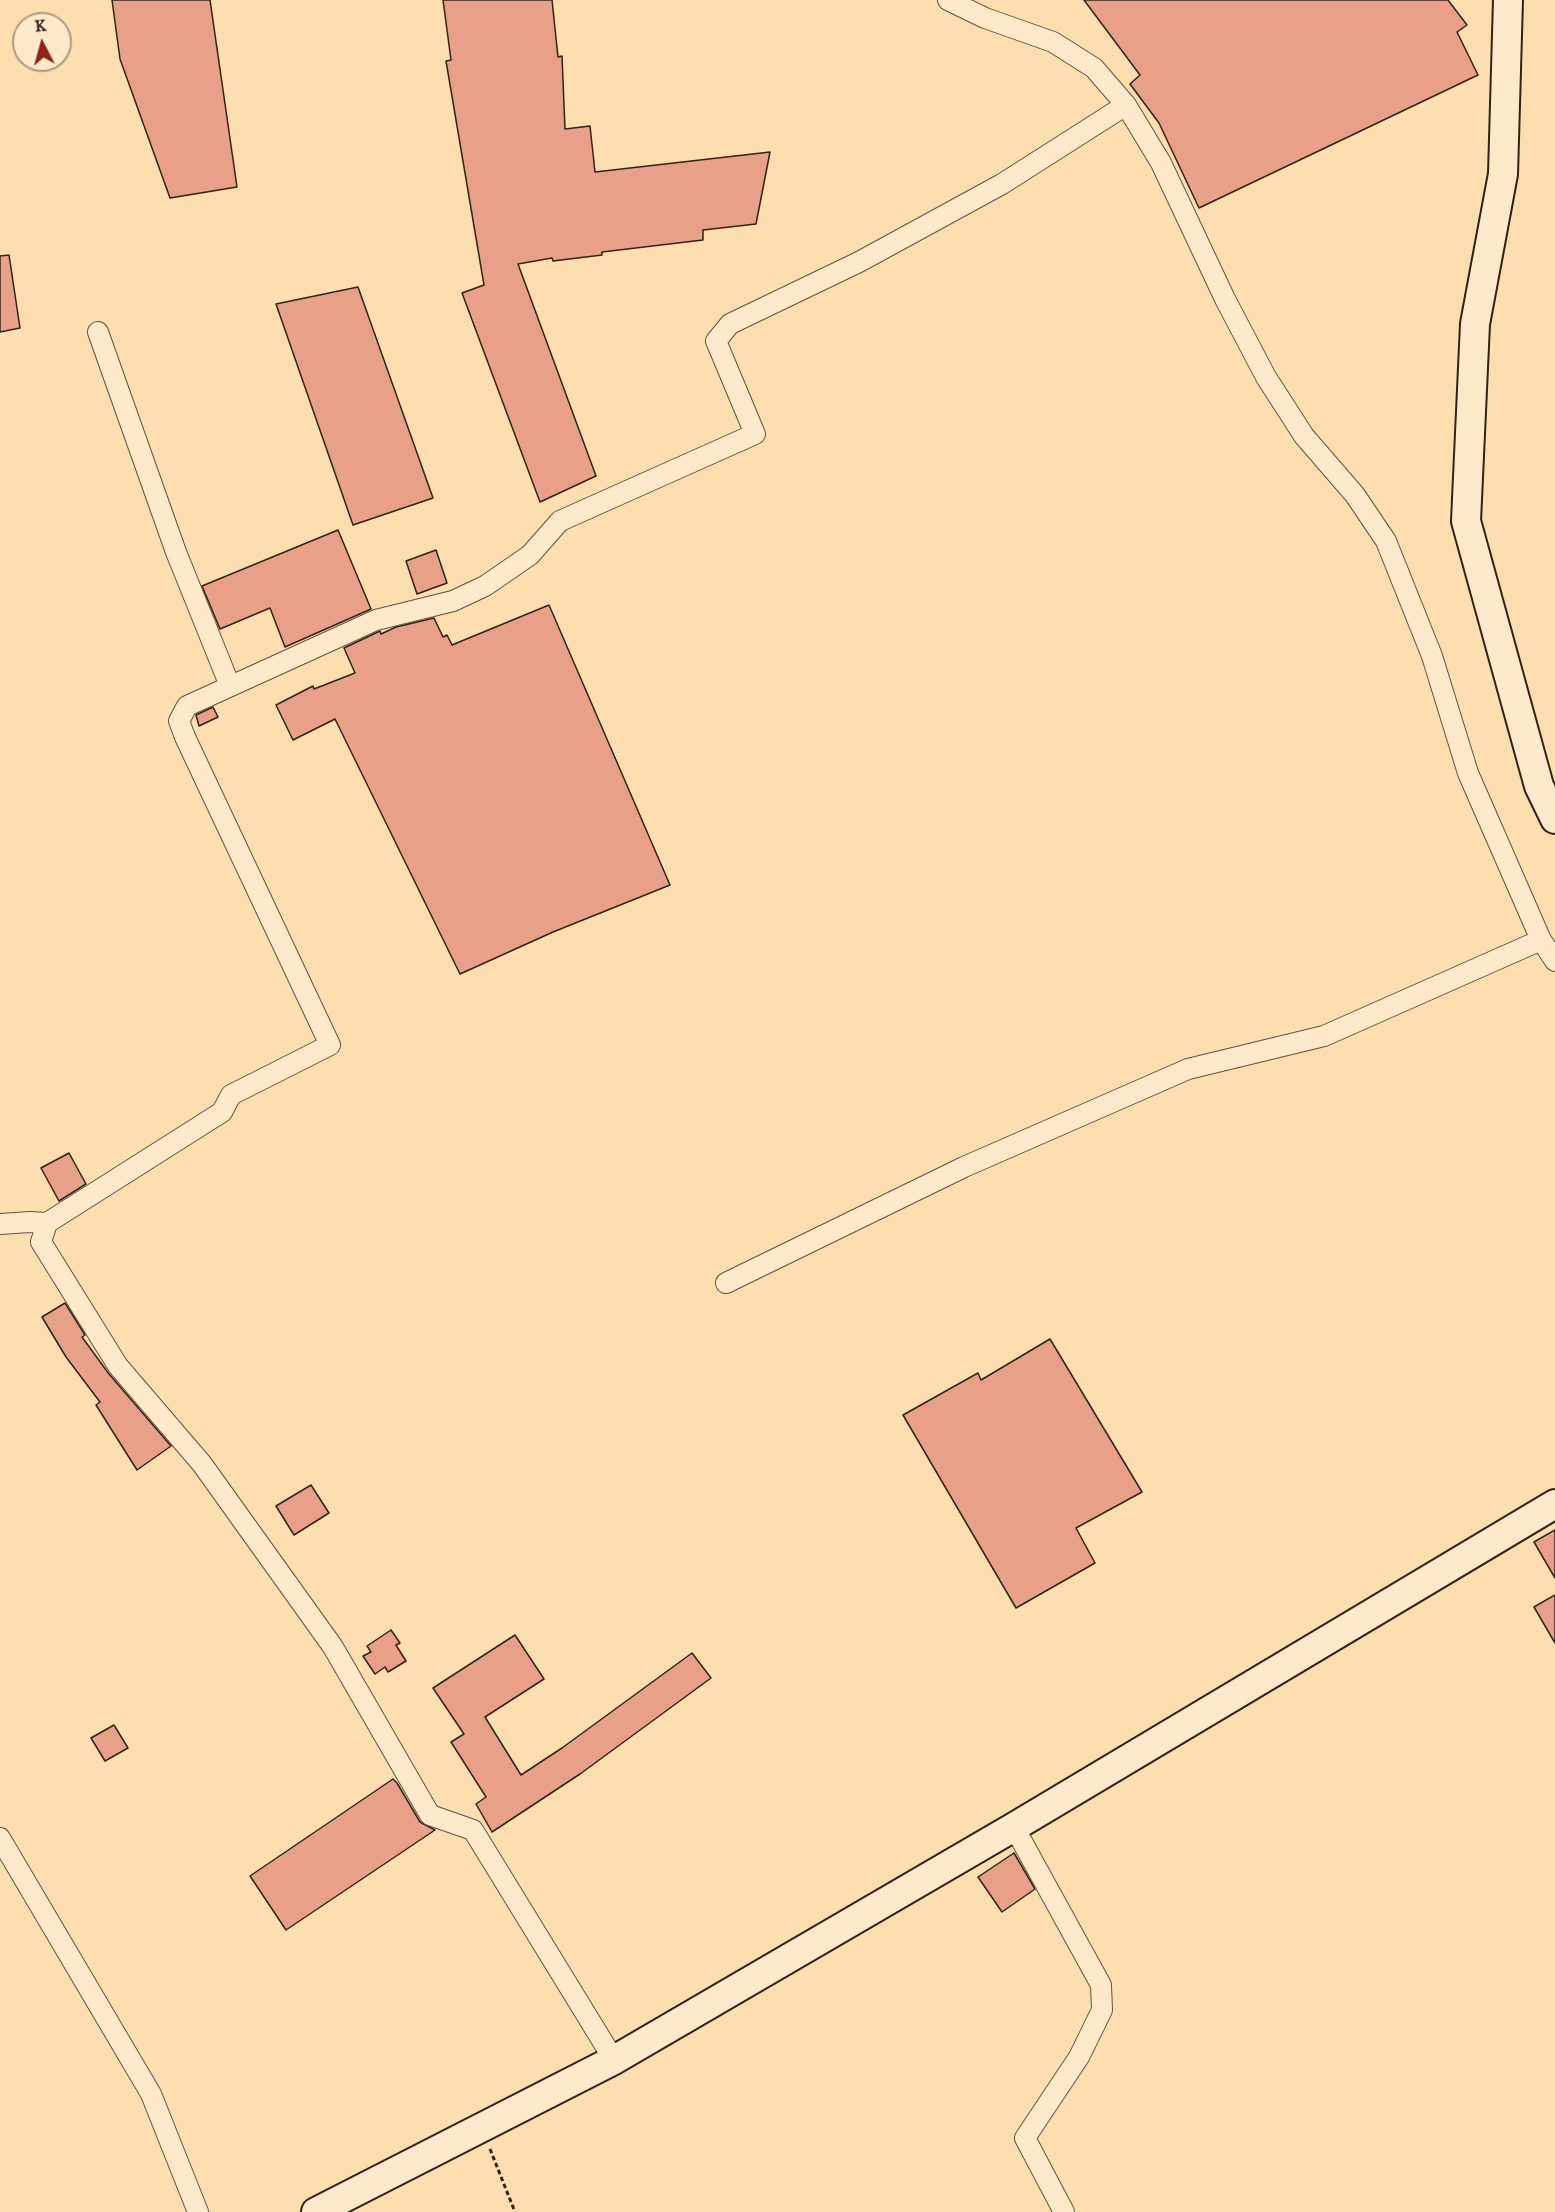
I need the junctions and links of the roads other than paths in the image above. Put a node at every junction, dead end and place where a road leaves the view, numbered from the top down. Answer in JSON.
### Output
{"nodes":[{"id":1,"x":948,"y":0,"type":"edge"},
{"id":2,"x":1508,"y":0,"type":"edge"},
{"id":3,"x":1126,"y":105,"type":"junction"},
{"id":4,"x":98,"y":332,"type":"dead end"},
{"id":5,"x":230,"y":686,"type":"junction"},
{"id":6,"x":1555,"y":819,"type":"edge"},
{"id":7,"x":1541,"y":940,"type":"junction"},
{"id":8,"x":1555,"y":962,"type":"edge"},
{"id":9,"x":47,"y":1223,"type":"junction"},
{"id":10,"x":0,"y":1224,"type":"edge"},
{"id":11,"x":726,"y":1283,"type":"dead end"},
{"id":12,"x":1555,"y":1504,"type":"edge"},
{"id":13,"x":1014,"y":1827,"type":"junction"},
{"id":14,"x":0,"y":1838,"type":"edge"},
{"id":15,"x":614,"y":2060,"type":"junction"},
{"id":16,"x":198,"y":2212,"type":"edge"},
{"id":17,"x":316,"y":2212,"type":"edge"},
{"id":18,"x":1064,"y":2212,"type":"edge"}],
"edges":[{"from":1,"to":3,"type":"street"},
{"from":2,"to":6,"type":"street"},
{"from":3,"to":5,"type":"street"},
{"from":3,"to":7,"type":"street"},
{"from":4,"to":5,"type":"street"},
{"from":5,"to":9,"type":"street"},
{"from":7,"to":8,"type":"street"},
{"from":7,"to":11,"type":"street"},
{"from":9,"to":10,"type":"street"},
{"from":9,"to":15,"type":"street"},
{"from":12,"to":13,"type":"street"},
{"from":13,"to":15,"type":"street"},
{"from":13,"to":18,"type":"street"},
{"from":14,"to":16,"type":"street"},
{"from":15,"to":17,"type":"street"}]}
